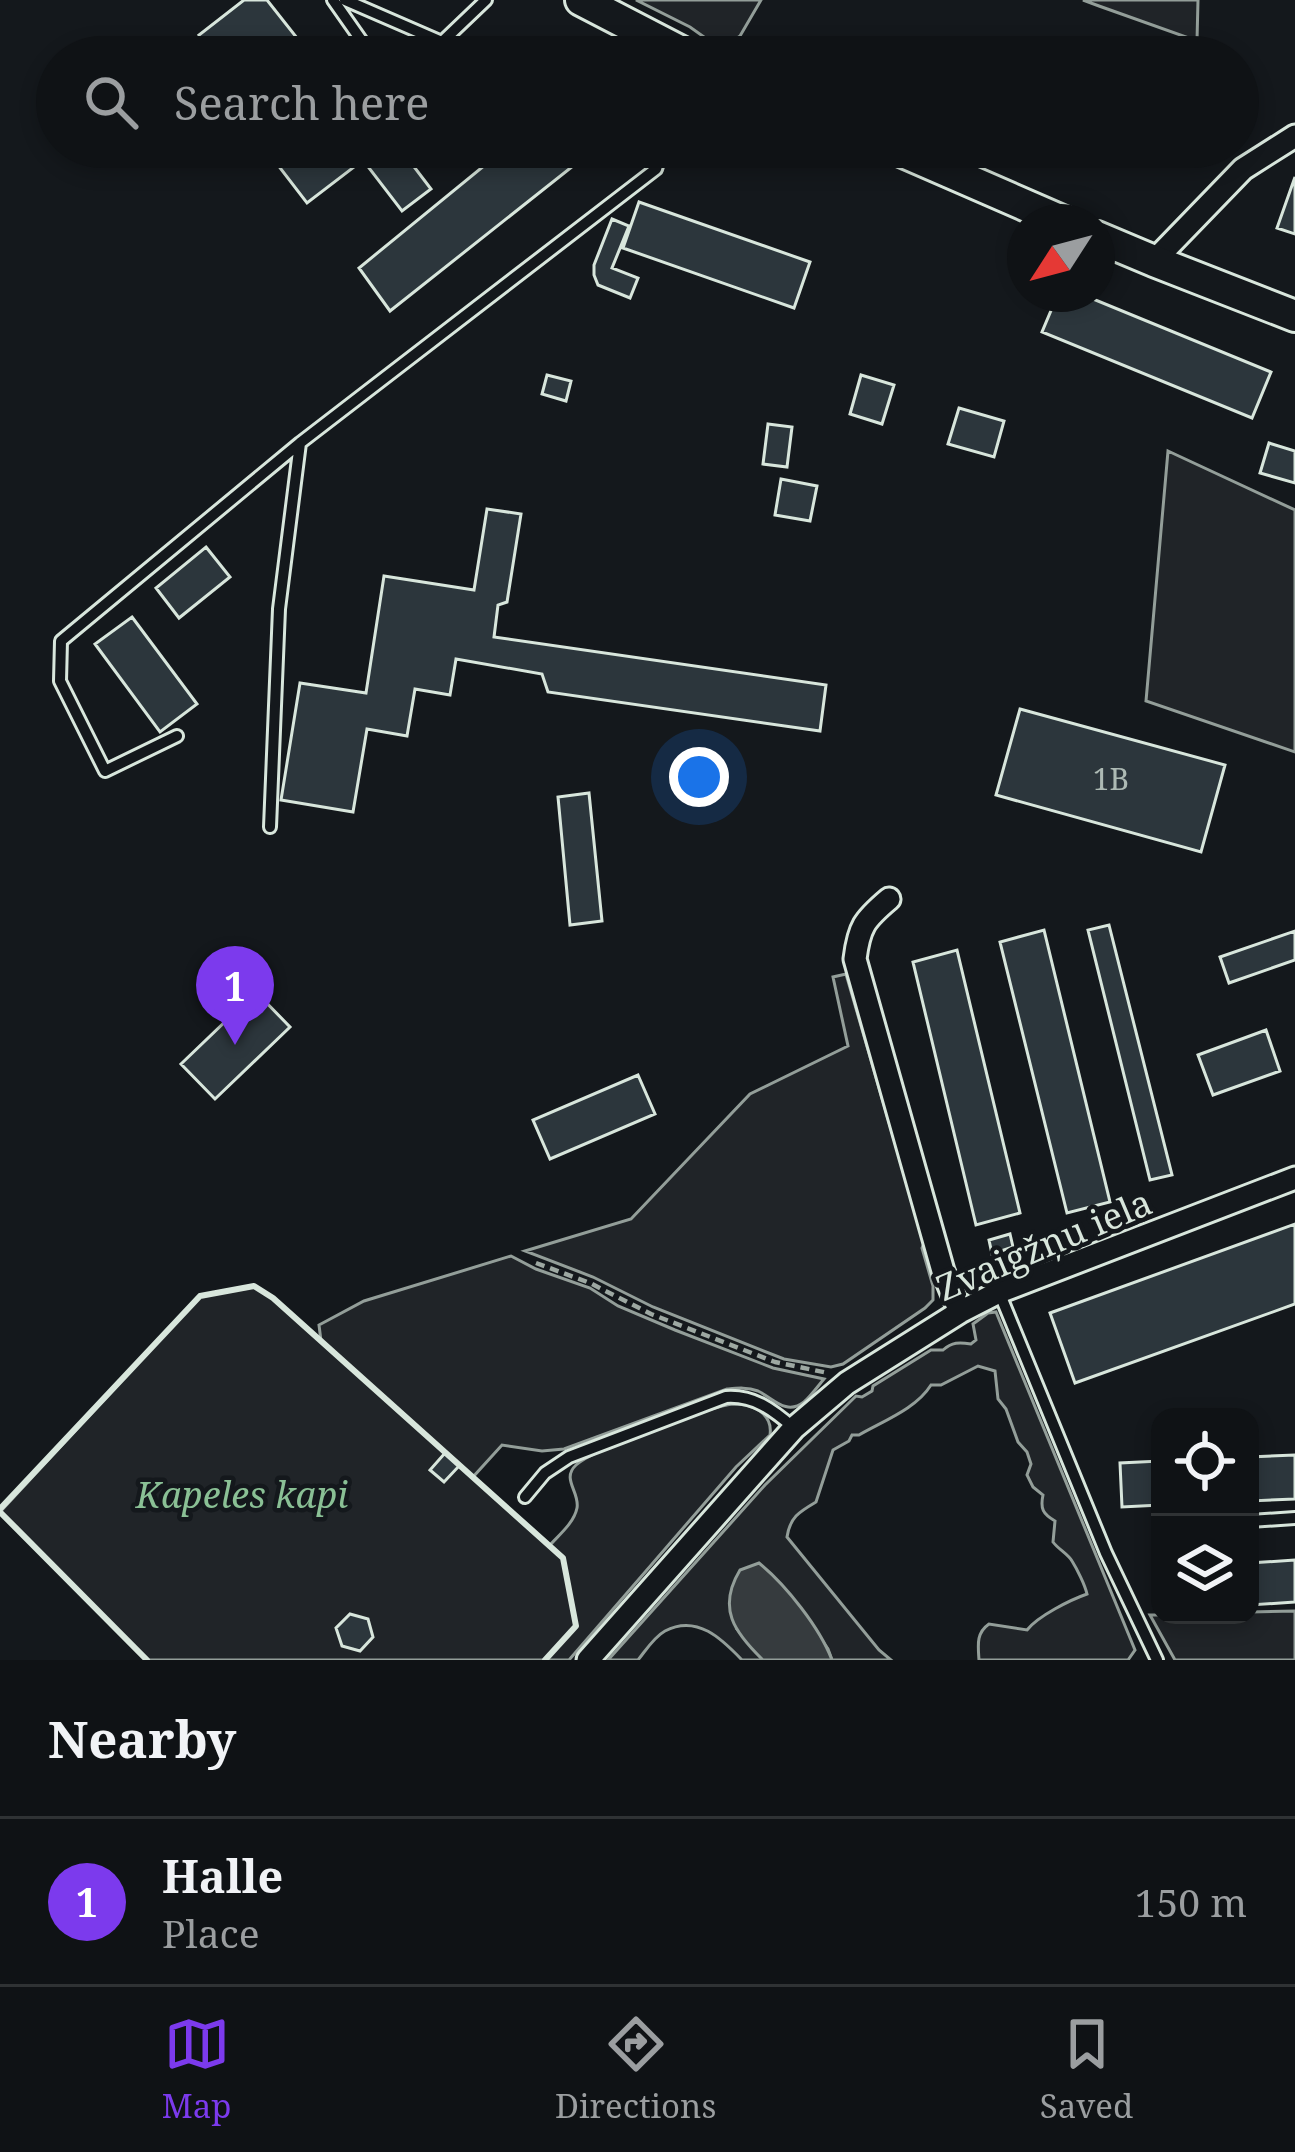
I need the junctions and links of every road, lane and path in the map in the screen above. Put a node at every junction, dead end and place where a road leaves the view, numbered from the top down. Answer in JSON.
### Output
{"nodes":[{"id":1,"x":333,"y":0,"type":"edge"},
{"id":2,"x":345,"y":0,"type":"edge"},
{"id":3,"x":486,"y":0,"type":"edge"},
{"id":4,"x":581,"y":0,"type":"edge"},
{"id":5,"x":358,"y":36,"type":"edge"},
{"id":6,"x":428,"y":36,"type":"edge"},
{"id":7,"x":448,"y":36,"type":"edge"},
{"id":8,"x":650,"y":36,"type":"edge"},
{"id":9,"x":1295,"y":136,"type":"edge"},
{"id":10,"x":1259,"y":159,"type":"edge"},
{"id":11,"x":656,"y":168,"type":"edge"},
{"id":12,"x":940,"y":168,"type":"edge"},
{"id":13,"x":1246,"y":168,"type":"edge"},
{"id":14,"x":1023,"y":204,"type":"edge"},
{"id":15,"x":1115,"y":245,"type":"edge"},
{"id":16,"x":1154,"y":262,"type":"junction"},
{"id":17,"x":1295,"y":316,"type":"edge"},
{"id":18,"x":300,"y":443,"type":"junction"},
{"id":19,"x":177,"y":736,"type":"dead end"},
{"id":20,"x":269,"y":827,"type":"dead end"},
{"id":21,"x":889,"y":899,"type":"dead end"},
{"id":22,"x":1295,"y":1178,"type":"edge"},
{"id":23,"x":536,"y":1263,"type":"dead end"},
{"id":24,"x":999,"y":1292,"type":"junction"},
{"id":25,"x":960,"y":1312,"type":"junction"},
{"id":26,"x":864,"y":1373,"type":"junction"},
{"id":27,"x":794,"y":1428,"type":"junction"},
{"id":28,"x":525,"y":1497,"type":"dead end"},
{"id":29,"x":1295,"y":1517,"type":"edge"},
{"id":30,"x":1259,"y":1520,"type":"edge"},
{"id":31,"x":588,"y":1660,"type":"edge"},
{"id":32,"x":1157,"y":1660,"type":"edge"}],
"edges":[{"from":1,"to":5,"type":"lane"},
{"from":2,"to":6,"type":"lane"},
{"from":3,"to":7,"type":"lane"},
{"from":4,"to":8,"type":"main road"},
{"from":9,"to":10,"type":"street"},
{"from":11,"to":18,"type":"lane"},
{"from":12,"to":14,"type":"main road"},
{"from":13,"to":16,"type":"street"},
{"from":15,"to":16,"type":"main road"},
{"from":16,"to":17,"type":"main road"},
{"from":18,"to":19,"type":"lane"},
{"from":18,"to":20,"type":"lane"},
{"from":21,"to":25,"type":"street"},
{"from":22,"to":24,"type":"street","name":"Zvaigžņu iela"},
{"from":23,"to":26,"type":"path"},
{"from":24,"to":25,"type":"street","name":"Zvaigžņu iela"},
{"from":24,"to":32,"type":"lane"},
{"from":25,"to":26,"type":"street","name":"Zvaigžņu iela"},
{"from":26,"to":27,"type":"street","name":"Zvaigžņu iela"},
{"from":27,"to":28,"type":"lane"},
{"from":27,"to":31,"type":"street","name":"Zvaigžņu iela"},
{"from":29,"to":30,"type":"lane"}]}
